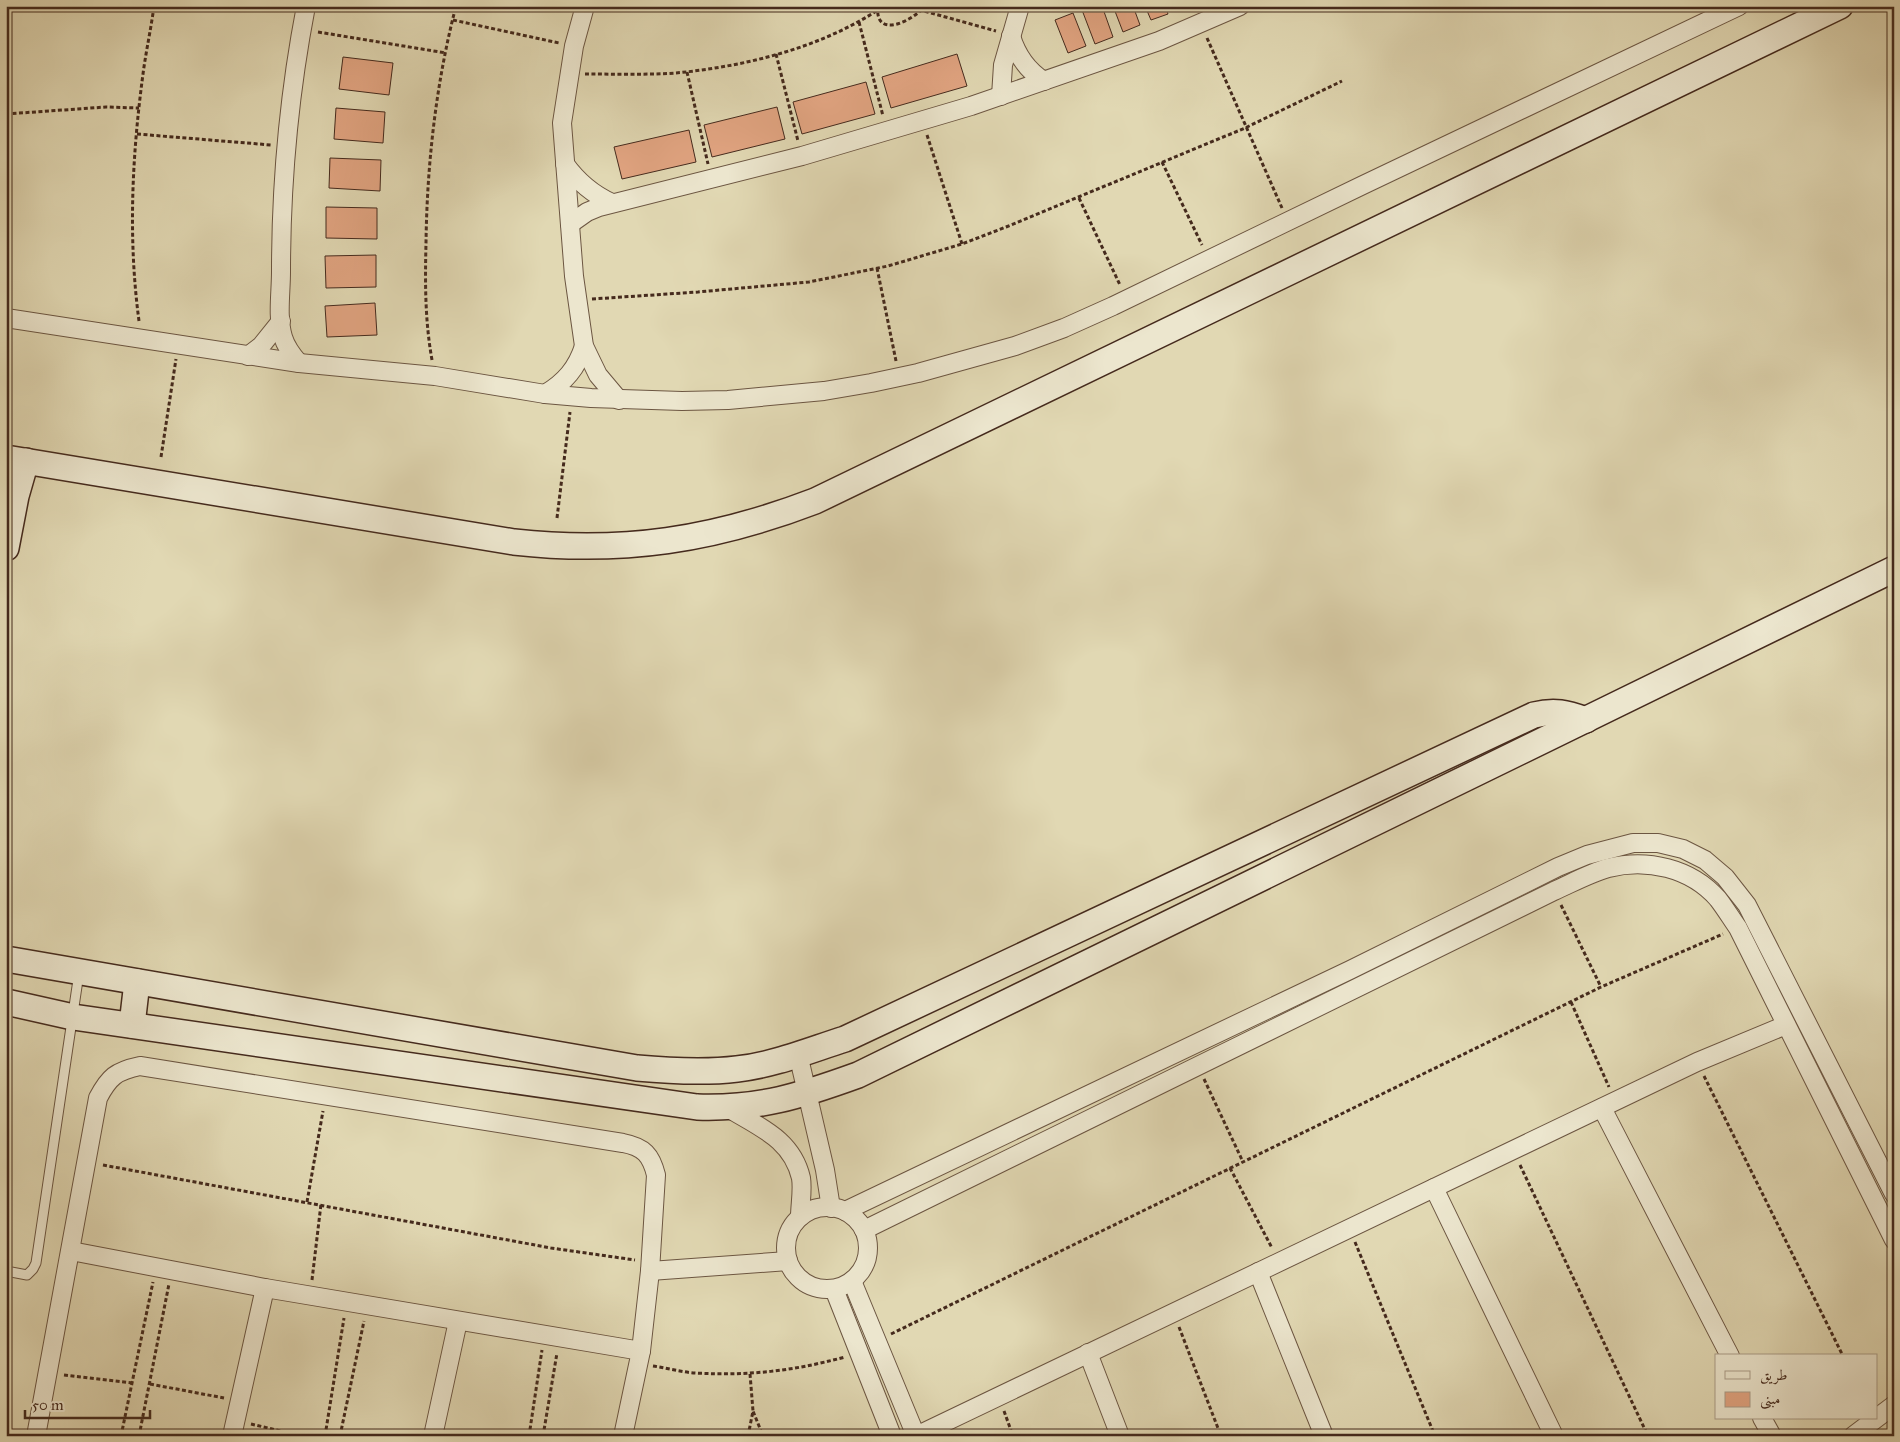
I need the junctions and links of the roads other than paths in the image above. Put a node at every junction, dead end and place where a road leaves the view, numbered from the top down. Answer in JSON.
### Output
{"nodes":[{"id":1,"x":306,"y":6,"type":"edge"},
{"id":2,"x":585,"y":6,"type":"edge"},
{"id":3,"x":1020,"y":6,"type":"edge"},
{"id":4,"x":1240,"y":6,"type":"edge"},
{"id":5,"x":1739,"y":6,"type":"edge"},
{"id":6,"x":1840,"y":6,"type":"edge"},
{"id":7,"x":1011,"y":36,"type":"junction"},
{"id":8,"x":1044,"y":81,"type":"junction"},
{"id":9,"x":1001,"y":96,"type":"junction"},
{"id":10,"x":565,"y":163,"type":"junction"},
{"id":11,"x":612,"y":203,"type":"junction"},
{"id":12,"x":570,"y":224,"type":"junction"},
{"id":13,"x":9,"y":314,"type":"edge"},
{"id":14,"x":281,"y":321,"type":"junction"},
{"id":15,"x":584,"y":346,"type":"junction"},
{"id":16,"x":248,"y":356,"type":"junction"},
{"id":17,"x":299,"y":363,"type":"junction"},
{"id":18,"x":546,"y":394,"type":"junction"},
{"id":19,"x":619,"y":400,"type":"junction"},
{"id":20,"x":16,"y":460,"type":"edge"},
{"id":21,"x":11,"y":495,"type":"edge"},
{"id":22,"x":6,"y":548,"type":"edge"},
{"id":23,"x":1894,"y":569,"type":"edge"},
{"id":24,"x":1586,"y":720,"type":"junction"},
{"id":25,"x":6,"y":959,"type":"edge"},
{"id":26,"x":80,"y":972,"type":"junction"},
{"id":27,"x":1354,"y":978,"type":"junction"},
{"id":28,"x":137,"y":982,"type":"junction"},
{"id":29,"x":6,"y":1002,"type":"edge"},
{"id":30,"x":74,"y":1016,"type":"junction"},
{"id":31,"x":132,"y":1025,"type":"junction"},
{"id":32,"x":1786,"y":1025,"type":"junction"},
{"id":33,"x":798,"y":1054,"type":"junction"},
{"id":34,"x":1149,"y":1066,"type":"junction"},
{"id":35,"x":1157,"y":1085,"type":"junction"},
{"id":36,"x":808,"y":1094,"type":"junction"},
{"id":37,"x":1609,"y":1104,"type":"junction"},
{"id":38,"x":728,"y":1108,"type":"junction"},
{"id":39,"x":1861,"y":1128,"type":"junction"},
{"id":40,"x":1841,"y":1136,"type":"junction"},
{"id":41,"x":1434,"y":1188,"type":"junction"},
{"id":42,"x":1894,"y":1194,"type":"edge"},
{"id":43,"x":838,"y":1209,"type":"junction"},
{"id":44,"x":800,"y":1217,"type":"junction"},
{"id":45,"x":864,"y":1230,"type":"junction"},
{"id":46,"x":1894,"y":1240,"type":"edge"},
{"id":47,"x":71,"y":1251,"type":"junction"},
{"id":48,"x":788,"y":1261,"type":"junction"},
{"id":49,"x":651,"y":1267,"type":"junction"},
{"id":50,"x":6,"y":1270,"type":"edge"},
{"id":51,"x":1258,"y":1272,"type":"junction"},
{"id":52,"x":852,"y":1281,"type":"junction"},
{"id":53,"x":265,"y":1288,"type":"junction"},
{"id":54,"x":834,"y":1289,"type":"junction"},
{"id":55,"x":458,"y":1321,"type":"junction"},
{"id":56,"x":1088,"y":1353,"type":"junction"},
{"id":57,"x":1729,"y":1354,"type":"edge"},
{"id":58,"x":639,"y":1357,"type":"junction"},
{"id":59,"x":1894,"y":1405,"type":"edge"},
{"id":60,"x":1878,"y":1417,"type":"edge"},
{"id":61,"x":1763,"y":1420,"type":"edge"},
{"id":62,"x":1874,"y":1420,"type":"edge"},
{"id":63,"x":233,"y":1428,"type":"edge"},
{"id":64,"x":36,"y":1436,"type":"edge"},
{"id":65,"x":433,"y":1436,"type":"edge"},
{"id":66,"x":623,"y":1436,"type":"edge"},
{"id":67,"x":892,"y":1436,"type":"edge"},
{"id":68,"x":916,"y":1436,"type":"edge"},
{"id":69,"x":1120,"y":1436,"type":"edge"},
{"id":70,"x":1324,"y":1436,"type":"edge"},
{"id":71,"x":1554,"y":1436,"type":"edge"},
{"id":72,"x":1772,"y":1436,"type":"edge"},
{"id":73,"x":1853,"y":1436,"type":"edge"}],
"edges":[{"from":1,"to":14,"type":"street"},
{"from":2,"to":10,"type":"street"},
{"from":3,"to":7,"type":"street"},
{"from":4,"to":8,"type":"street"},
{"from":5,"to":19,"type":"street"},
{"from":6,"to":20,"type":"street"},
{"from":7,"to":8,"type":"street"},
{"from":7,"to":9,"type":"street"},
{"from":8,"to":9,"type":"street"},
{"from":9,"to":11,"type":"street"},
{"from":10,"to":11,"type":"street"},
{"from":10,"to":12,"type":"street"},
{"from":11,"to":12,"type":"street"},
{"from":12,"to":15,"type":"street"},
{"from":13,"to":16,"type":"street"},
{"from":14,"to":16,"type":"street"},
{"from":14,"to":17,"type":"street"},
{"from":15,"to":18,"type":"street"},
{"from":15,"to":19,"type":"street"},
{"from":16,"to":17,"type":"street"},
{"from":17,"to":18,"type":"street"},
{"from":18,"to":19,"type":"street"},
{"from":20,"to":21,"type":"street"},
{"from":21,"to":22,"type":"street"},
{"from":23,"to":24,"type":"street"},
{"from":24,"to":33,"type":"street"},
{"from":24,"to":36,"type":"street"},
{"from":25,"to":26,"type":"street"},
{"from":26,"to":28,"type":"street"},
{"from":26,"to":30,"type":"lane"},
{"from":27,"to":32,"type":"street"},
{"from":27,"to":34,"type":"street"},
{"from":27,"to":35,"type":"street"},
{"from":27,"to":39,"type":"street"},
{"from":28,"to":31,"type":"street"},
{"from":28,"to":33,"type":"street"},
{"from":29,"to":30,"type":"street"},
{"from":30,"to":31,"type":"street"},
{"from":30,"to":50,"type":"lane"},
{"from":31,"to":38,"type":"street"},
{"from":32,"to":37,"type":"street"},
{"from":32,"to":40,"type":"street"},
{"from":33,"to":36,"type":"street"},
{"from":34,"to":35,"type":"street"},
{"from":34,"to":43,"type":"street"},
{"from":35,"to":45,"type":"street"},
{"from":36,"to":38,"type":"street"},
{"from":36,"to":43,"type":"street"},
{"from":37,"to":41,"type":"street"},
{"from":37,"to":57,"type":"street"},
{"from":38,"to":44,"type":"street"},
{"from":39,"to":40,"type":"street"},
{"from":39,"to":42,"type":"street"},
{"from":40,"to":46,"type":"street"},
{"from":41,"to":51,"type":"street"},
{"from":41,"to":71,"type":"street"},
{"from":43,"to":44,"type":"street"},
{"from":43,"to":45,"type":"street"},
{"from":44,"to":48,"type":"street"},
{"from":45,"to":52,"type":"street"},
{"from":47,"to":49,"type":"street"},
{"from":47,"to":53,"type":"street"},
{"from":47,"to":64,"type":"street"},
{"from":48,"to":49,"type":"street"},
{"from":48,"to":54,"type":"street"},
{"from":49,"to":58,"type":"street"},
{"from":51,"to":56,"type":"street"},
{"from":51,"to":70,"type":"street"},
{"from":52,"to":54,"type":"street"},
{"from":52,"to":68,"type":"street"},
{"from":53,"to":55,"type":"street"},
{"from":53,"to":63,"type":"street"},
{"from":54,"to":67,"type":"street"},
{"from":55,"to":58,"type":"street"},
{"from":55,"to":65,"type":"street"},
{"from":56,"to":68,"type":"street"},
{"from":56,"to":69,"type":"street"},
{"from":58,"to":66,"type":"street"},
{"from":59,"to":60,"type":"street"},
{"from":61,"to":72,"type":"street"},
{"from":62,"to":73,"type":"street"}]}
